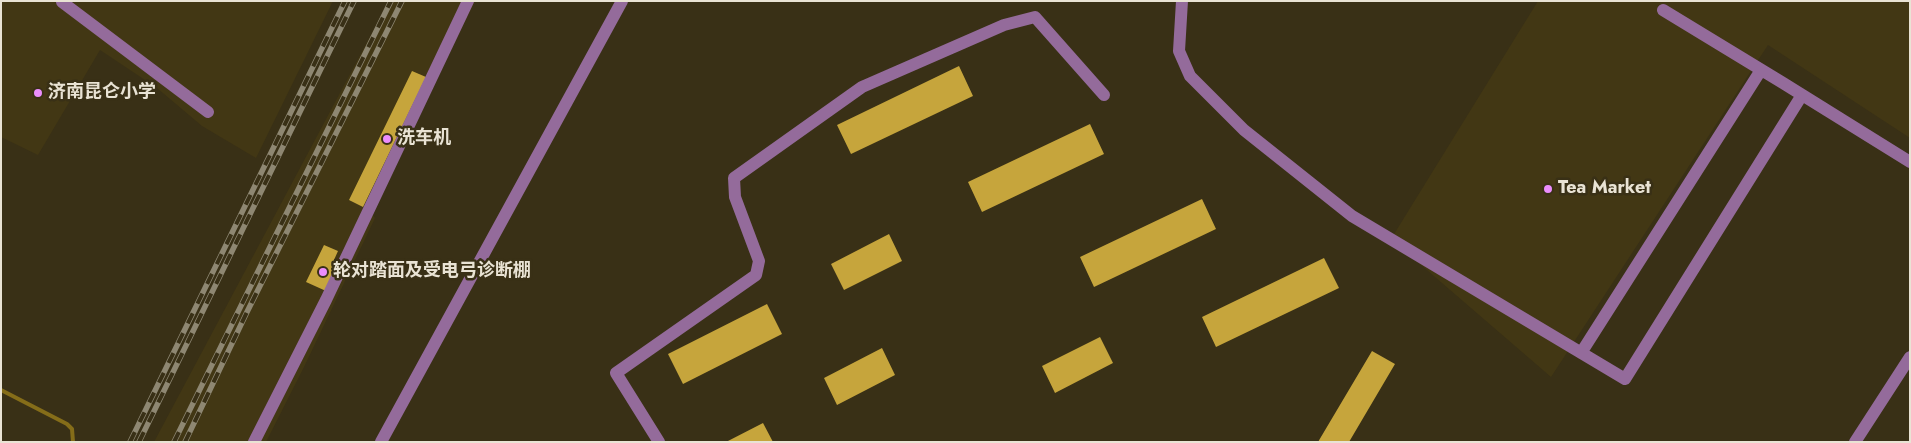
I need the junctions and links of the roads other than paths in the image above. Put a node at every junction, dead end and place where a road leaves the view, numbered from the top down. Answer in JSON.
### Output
{"nodes":[{"id":1,"x":468,"y":1,"type":"edge"},
{"id":2,"x":622,"y":1,"type":"edge"},
{"id":3,"x":1182,"y":1,"type":"edge"},
{"id":4,"x":62,"y":2,"type":"edge"},
{"id":5,"x":1662,"y":10,"type":"dead end"},
{"id":6,"x":1761,"y":70,"type":"junction"},
{"id":7,"x":1104,"y":95,"type":"dead end"},
{"id":8,"x":1802,"y":95,"type":"junction"},
{"id":9,"x":208,"y":112,"type":"dead end"},
{"id":10,"x":1910,"y":162,"type":"edge"},
{"id":11,"x":1581,"y":353,"type":"junction"},
{"id":12,"x":1910,"y":357,"type":"edge"},
{"id":13,"x":254,"y":442,"type":"edge"},
{"id":14,"x":381,"y":442,"type":"edge"},
{"id":15,"x":659,"y":442,"type":"edge"},
{"id":16,"x":1855,"y":442,"type":"edge"}],
"edges":[{"from":1,"to":13,"type":"street"},
{"from":2,"to":14,"type":"street"},
{"from":3,"to":11,"type":"street"},
{"from":4,"to":9,"type":"street"},
{"from":5,"to":6,"type":"street"},
{"from":6,"to":8,"type":"street"},
{"from":6,"to":11,"type":"street"},
{"from":7,"to":15,"type":"street"},
{"from":8,"to":10,"type":"street"},
{"from":8,"to":11,"type":"street"},
{"from":12,"to":16,"type":"street"}]}
